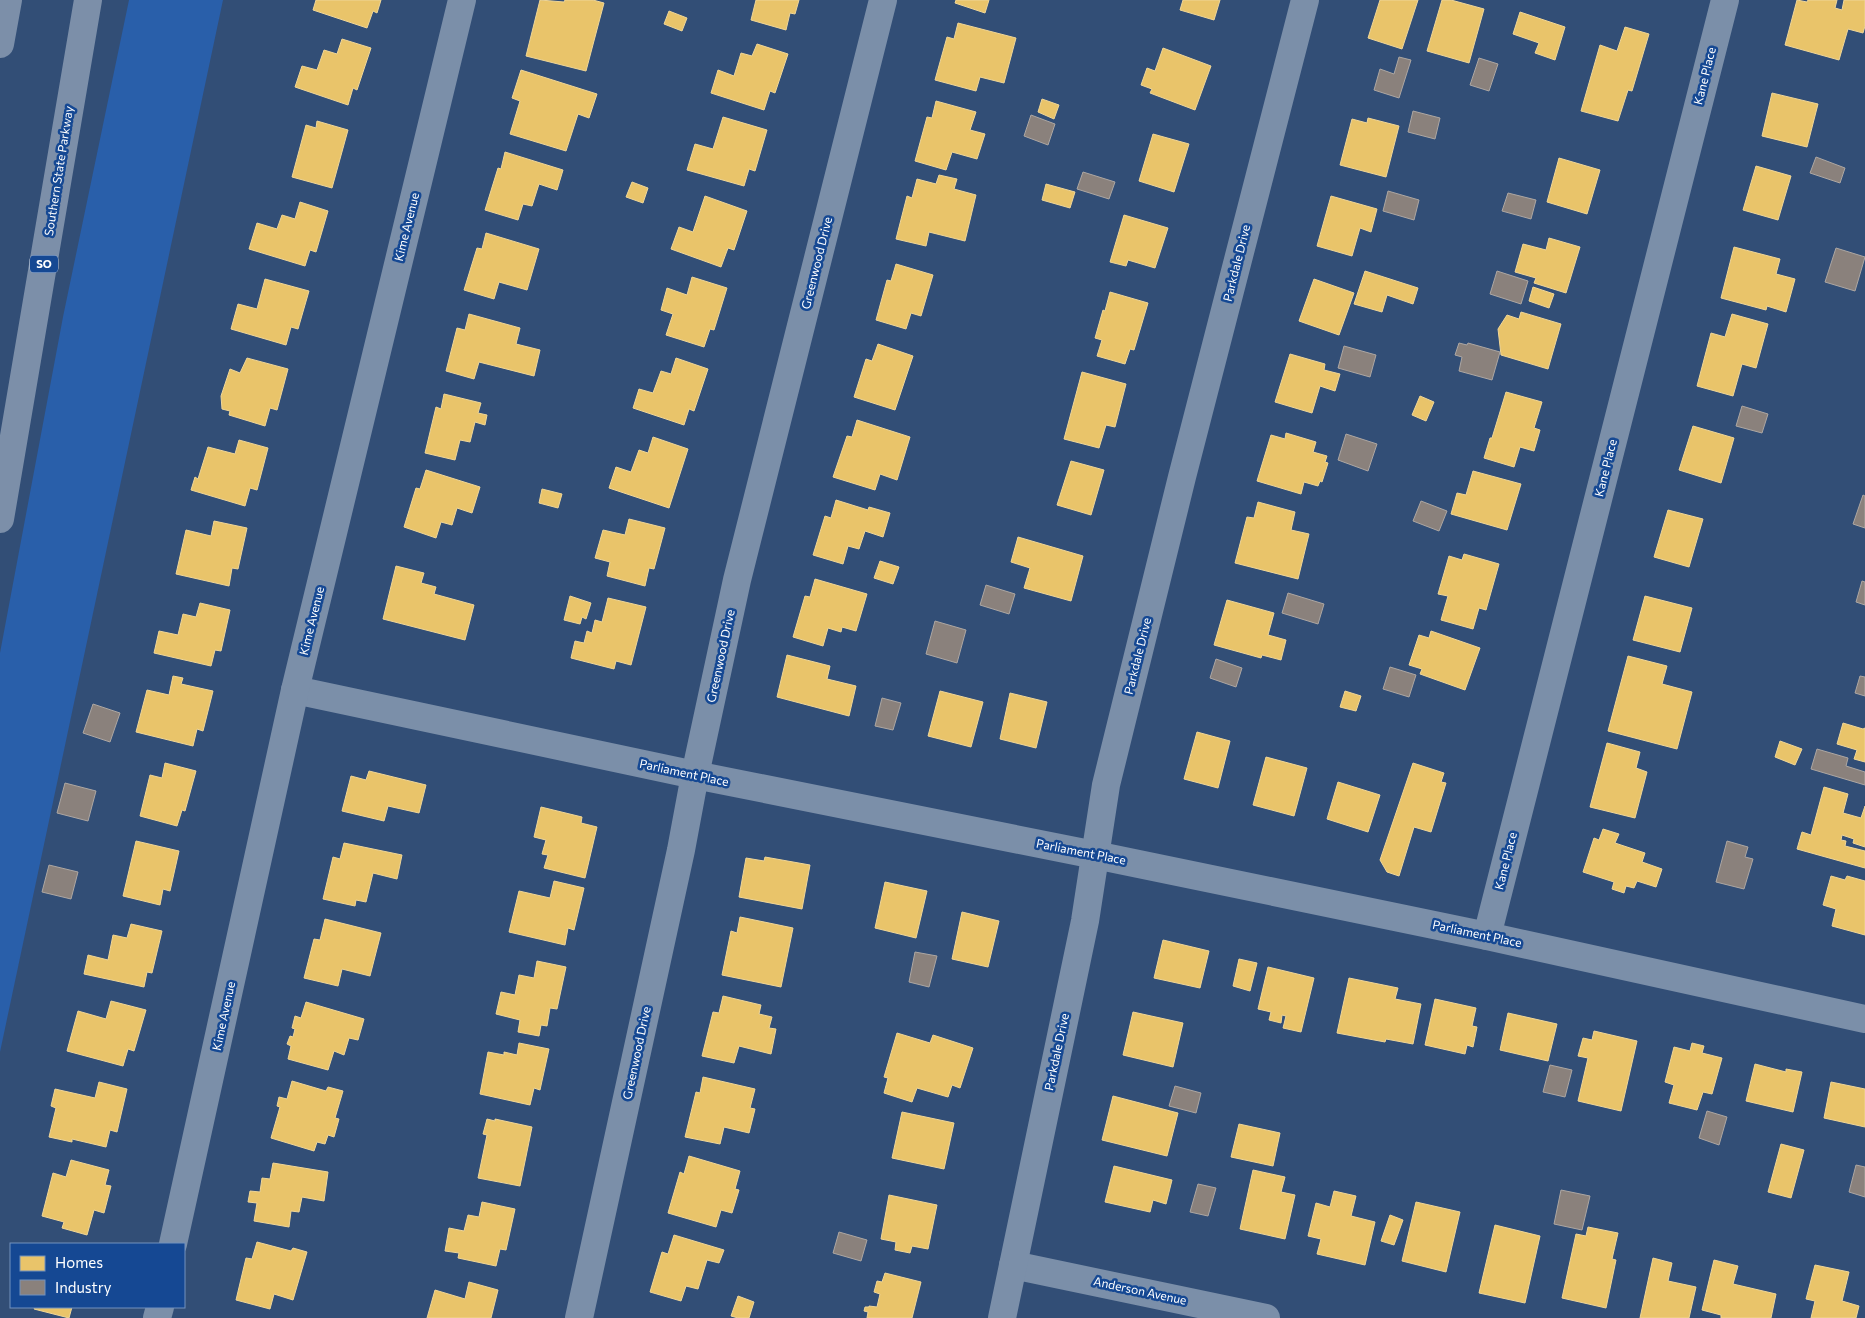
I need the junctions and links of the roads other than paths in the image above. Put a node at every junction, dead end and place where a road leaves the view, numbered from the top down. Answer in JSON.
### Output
{"nodes":[{"id":1,"x":8,"y":0,"type":"edge"},
{"id":2,"x":88,"y":0,"type":"edge"},
{"id":3,"x":462,"y":0,"type":"edge"},
{"id":4,"x":884,"y":0,"type":"edge"},
{"id":5,"x":1305,"y":0,"type":"edge"},
{"id":6,"x":1725,"y":0,"type":"edge"},
{"id":7,"x":0,"y":44,"type":"edge"},
{"id":8,"x":0,"y":519,"type":"edge"},
{"id":9,"x":296,"y":690,"type":"junction"},
{"id":10,"x":695,"y":776,"type":"junction"},
{"id":11,"x":1095,"y":855,"type":"junction"},
{"id":12,"x":1486,"y":936,"type":"junction"},
{"id":13,"x":1865,"y":1019,"type":"edge"},
{"id":14,"x":173,"y":1243,"type":"edge"},
{"id":15,"x":1013,"y":1264,"type":"junction"},
{"id":16,"x":580,"y":1318,"type":"edge"},
{"id":17,"x":1002,"y":1318,"type":"edge"},
{"id":18,"x":1266,"y":1318,"type":"edge"}],
"edges":[{"from":1,"to":7,"type":"highway"},
{"from":2,"to":8,"type":"highway","name":"Southern State Parkway","number":"SO"},
{"from":3,"to":9,"type":"street","name":"Kime Avenue"},
{"from":4,"to":10,"type":"street","name":"Greenwood Drive"},
{"from":5,"to":11,"type":"street","name":"Parkdale Drive"},
{"from":6,"to":12,"type":"street","name":"Kane Place"},
{"from":9,"to":10,"type":"street","name":"Parliament Place"},
{"from":9,"to":14,"type":"street","name":"Kime Avenue"},
{"from":10,"to":11,"type":"street","name":"Parliament Place"},
{"from":10,"to":16,"type":"street","name":"Greenwood Drive"},
{"from":11,"to":12,"type":"street","name":"Parliament Place"},
{"from":11,"to":15,"type":"street","name":"Parkdale Drive"},
{"from":12,"to":13,"type":"street","name":"Parliament Place"},
{"from":15,"to":17,"type":"street","name":"Parkdale Drive"},
{"from":15,"to":18,"type":"street","name":"Anderson Avenue"}]}
